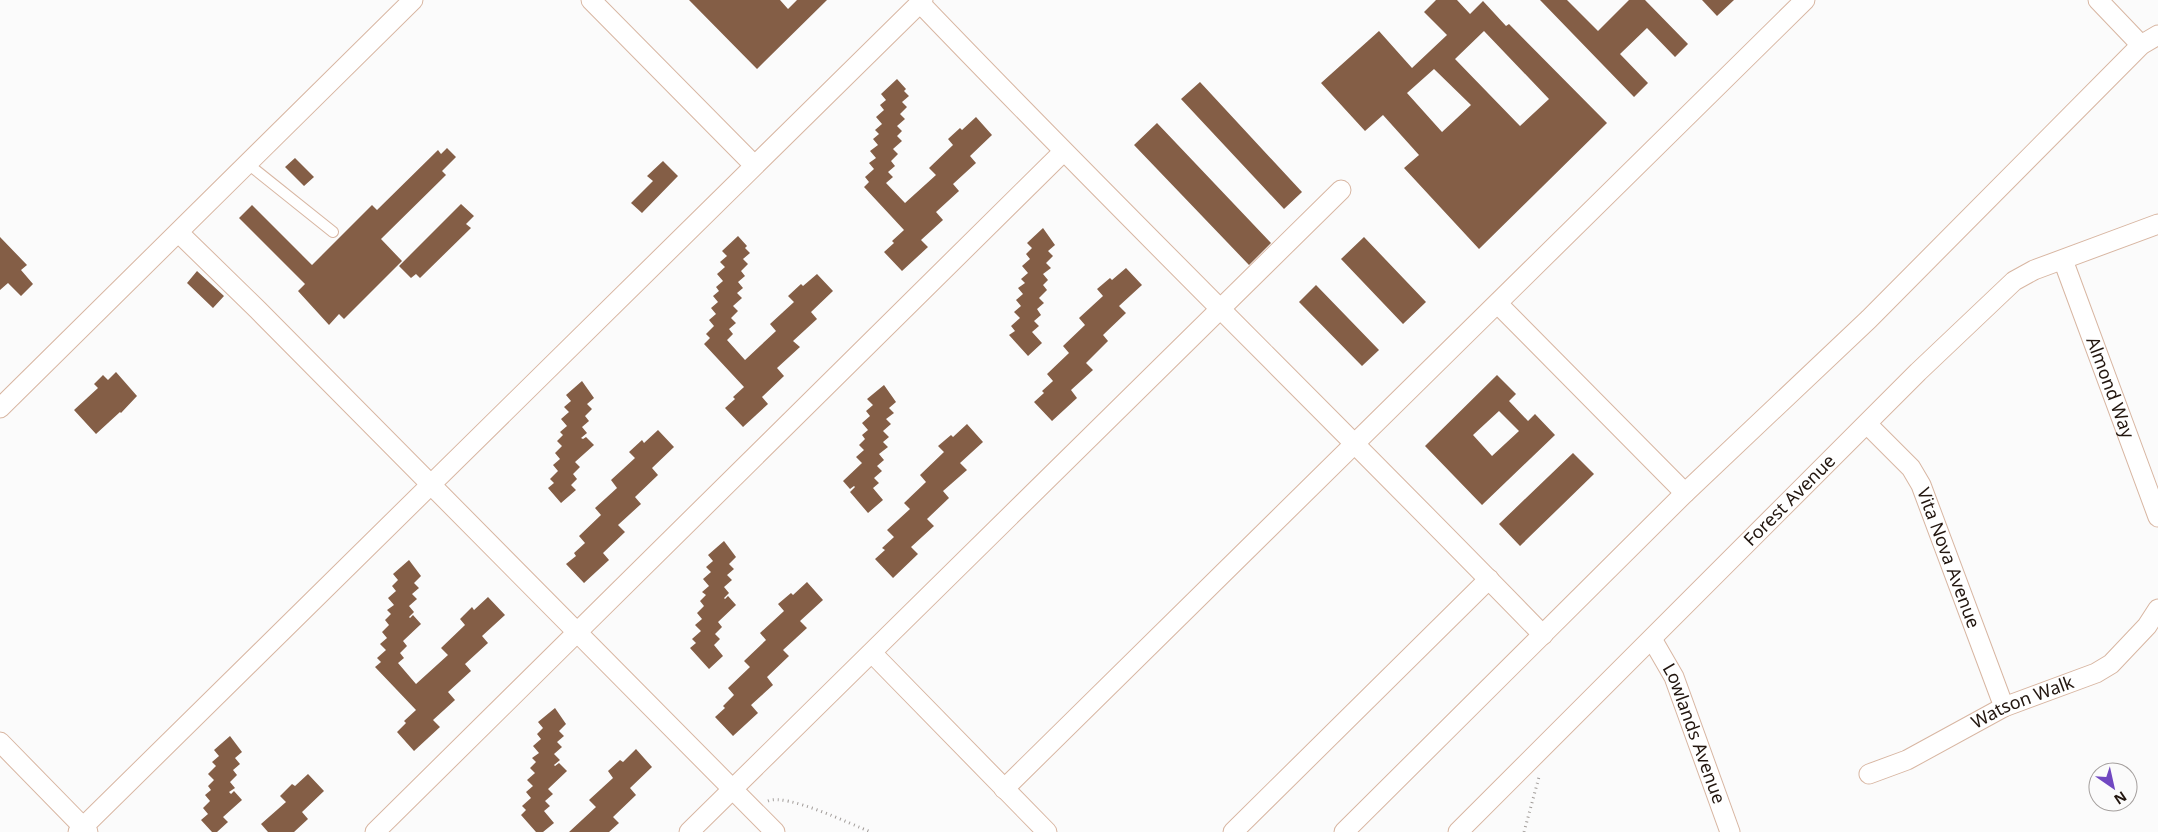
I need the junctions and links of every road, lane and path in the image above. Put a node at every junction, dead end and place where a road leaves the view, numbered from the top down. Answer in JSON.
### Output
{"nodes":[{"id":1,"x":413,"y":0,"type":"edge"},
{"id":2,"x":591,"y":0,"type":"edge"},
{"id":3,"x":1805,"y":0,"type":"edge"},
{"id":4,"x":2098,"y":0,"type":"edge"},
{"id":5,"x":922,"y":2,"type":"edge"},
{"id":6,"x":2158,"y":35,"type":"edge"},
{"id":7,"x":2141,"y":45,"type":"junction"},
{"id":8,"x":1063,"y":152,"type":"junction"},
{"id":9,"x":248,"y":164,"type":"junction"},
{"id":10,"x":754,"y":165,"type":"junction"},
{"id":11,"x":1341,"y":190,"type":"dead end"},
{"id":12,"x":2158,"y":224,"type":"edge"},
{"id":13,"x":333,"y":232,"type":"dead end"},
{"id":14,"x":179,"y":233,"type":"junction"},
{"id":15,"x":2063,"y":260,"type":"junction"},
{"id":16,"x":1498,"y":304,"type":"junction"},
{"id":17,"x":1222,"y":309,"type":"junction"},
{"id":18,"x":0,"y":408,"type":"edge"},
{"id":19,"x":1867,"y":424,"type":"junction"},
{"id":20,"x":1356,"y":443,"type":"junction"},
{"id":21,"x":431,"y":484,"type":"junction"},
{"id":22,"x":1685,"y":492,"type":"junction"},
{"id":23,"x":2158,"y":517,"type":"edge"},
{"id":24,"x":1489,"y":579,"type":"junction"},
{"id":25,"x":2158,"y":609,"type":"edge"},
{"id":26,"x":2152,"y":630,"type":"edge"},
{"id":27,"x":577,"y":632,"type":"junction"},
{"id":28,"x":1543,"y":635,"type":"junction"},
{"id":29,"x":1652,"y":639,"type":"junction"},
{"id":30,"x":872,"y":654,"type":"junction"},
{"id":31,"x":2004,"y":707,"type":"junction"},
{"id":32,"x":0,"y":742,"type":"edge"},
{"id":33,"x":1541,"y":769,"type":"dead end"},
{"id":34,"x":1869,"y":774,"type":"dead end"},
{"id":35,"x":732,"y":789,"type":"junction"},
{"id":36,"x":1004,"y":789,"type":"junction"},
{"id":37,"x":752,"y":808,"type":"junction"},
{"id":38,"x":83,"y":830,"type":"edge"},
{"id":39,"x":375,"y":832,"type":"edge"},
{"id":40,"x":689,"y":832,"type":"edge"},
{"id":41,"x":775,"y":832,"type":"edge"},
{"id":42,"x":871,"y":832,"type":"edge"},
{"id":43,"x":1048,"y":832,"type":"edge"},
{"id":44,"x":1233,"y":832,"type":"edge"},
{"id":45,"x":1344,"y":832,"type":"edge"},
{"id":46,"x":1458,"y":832,"type":"edge"},
{"id":47,"x":1524,"y":832,"type":"edge"},
{"id":48,"x":1730,"y":832,"type":"edge"}],
"edges":[{"from":1,"to":9,"type":"street"},
{"from":2,"to":10,"type":"street"},
{"from":3,"to":16,"type":"street"},
{"from":4,"to":7,"type":"street"},
{"from":5,"to":8,"type":"street"},
{"from":5,"to":10,"type":"street"},
{"from":6,"to":7,"type":"street"},
{"from":7,"to":22,"type":"street"},
{"from":8,"to":17,"type":"street"},
{"from":8,"to":27,"type":"street"},
{"from":9,"to":13,"type":"lane"},
{"from":9,"to":14,"type":"street"},
{"from":10,"to":21,"type":"street"},
{"from":11,"to":17,"type":"street"},
{"from":12,"to":15,"type":"street","name":"Forest Avenue"},
{"from":14,"to":18,"type":"street"},
{"from":14,"to":21,"type":"street"},
{"from":15,"to":19,"type":"street","name":"Forest Avenue"},
{"from":15,"to":23,"type":"street","name":"Almond Way"},
{"from":16,"to":20,"type":"street"},
{"from":16,"to":22,"type":"street"},
{"from":17,"to":20,"type":"street"},
{"from":17,"to":30,"type":"street"},
{"from":19,"to":29,"type":"street","name":"Forest Avenue"},
{"from":19,"to":31,"type":"street","name":"Vita Nova Avenue"},
{"from":20,"to":24,"type":"street"},
{"from":20,"to":36,"type":"street"},
{"from":21,"to":27,"type":"street"},
{"from":21,"to":38,"type":"street"},
{"from":22,"to":28,"type":"street"},
{"from":24,"to":28,"type":"street"},
{"from":24,"to":44,"type":"street"},
{"from":25,"to":26,"type":"street","name":"Watson Walk"},
{"from":26,"to":31,"type":"street","name":"Watson Walk"},
{"from":27,"to":35,"type":"street"},
{"from":27,"to":39,"type":"street"},
{"from":28,"to":45,"type":"street"},
{"from":29,"to":46,"type":"street","name":"Forest Avenue"},
{"from":29,"to":48,"type":"street","name":"Lowlands Avenue"},
{"from":30,"to":35,"type":"street"},
{"from":30,"to":36,"type":"street"},
{"from":31,"to":34,"type":"street","name":"Watson Walk"},
{"from":32,"to":38,"type":"street"},
{"from":33,"to":47,"type":"path"},
{"from":35,"to":37,"type":"street"},
{"from":35,"to":40,"type":"street"},
{"from":36,"to":43,"type":"street"},
{"from":37,"to":41,"type":"street"},
{"from":37,"to":42,"type":"path"}]}
